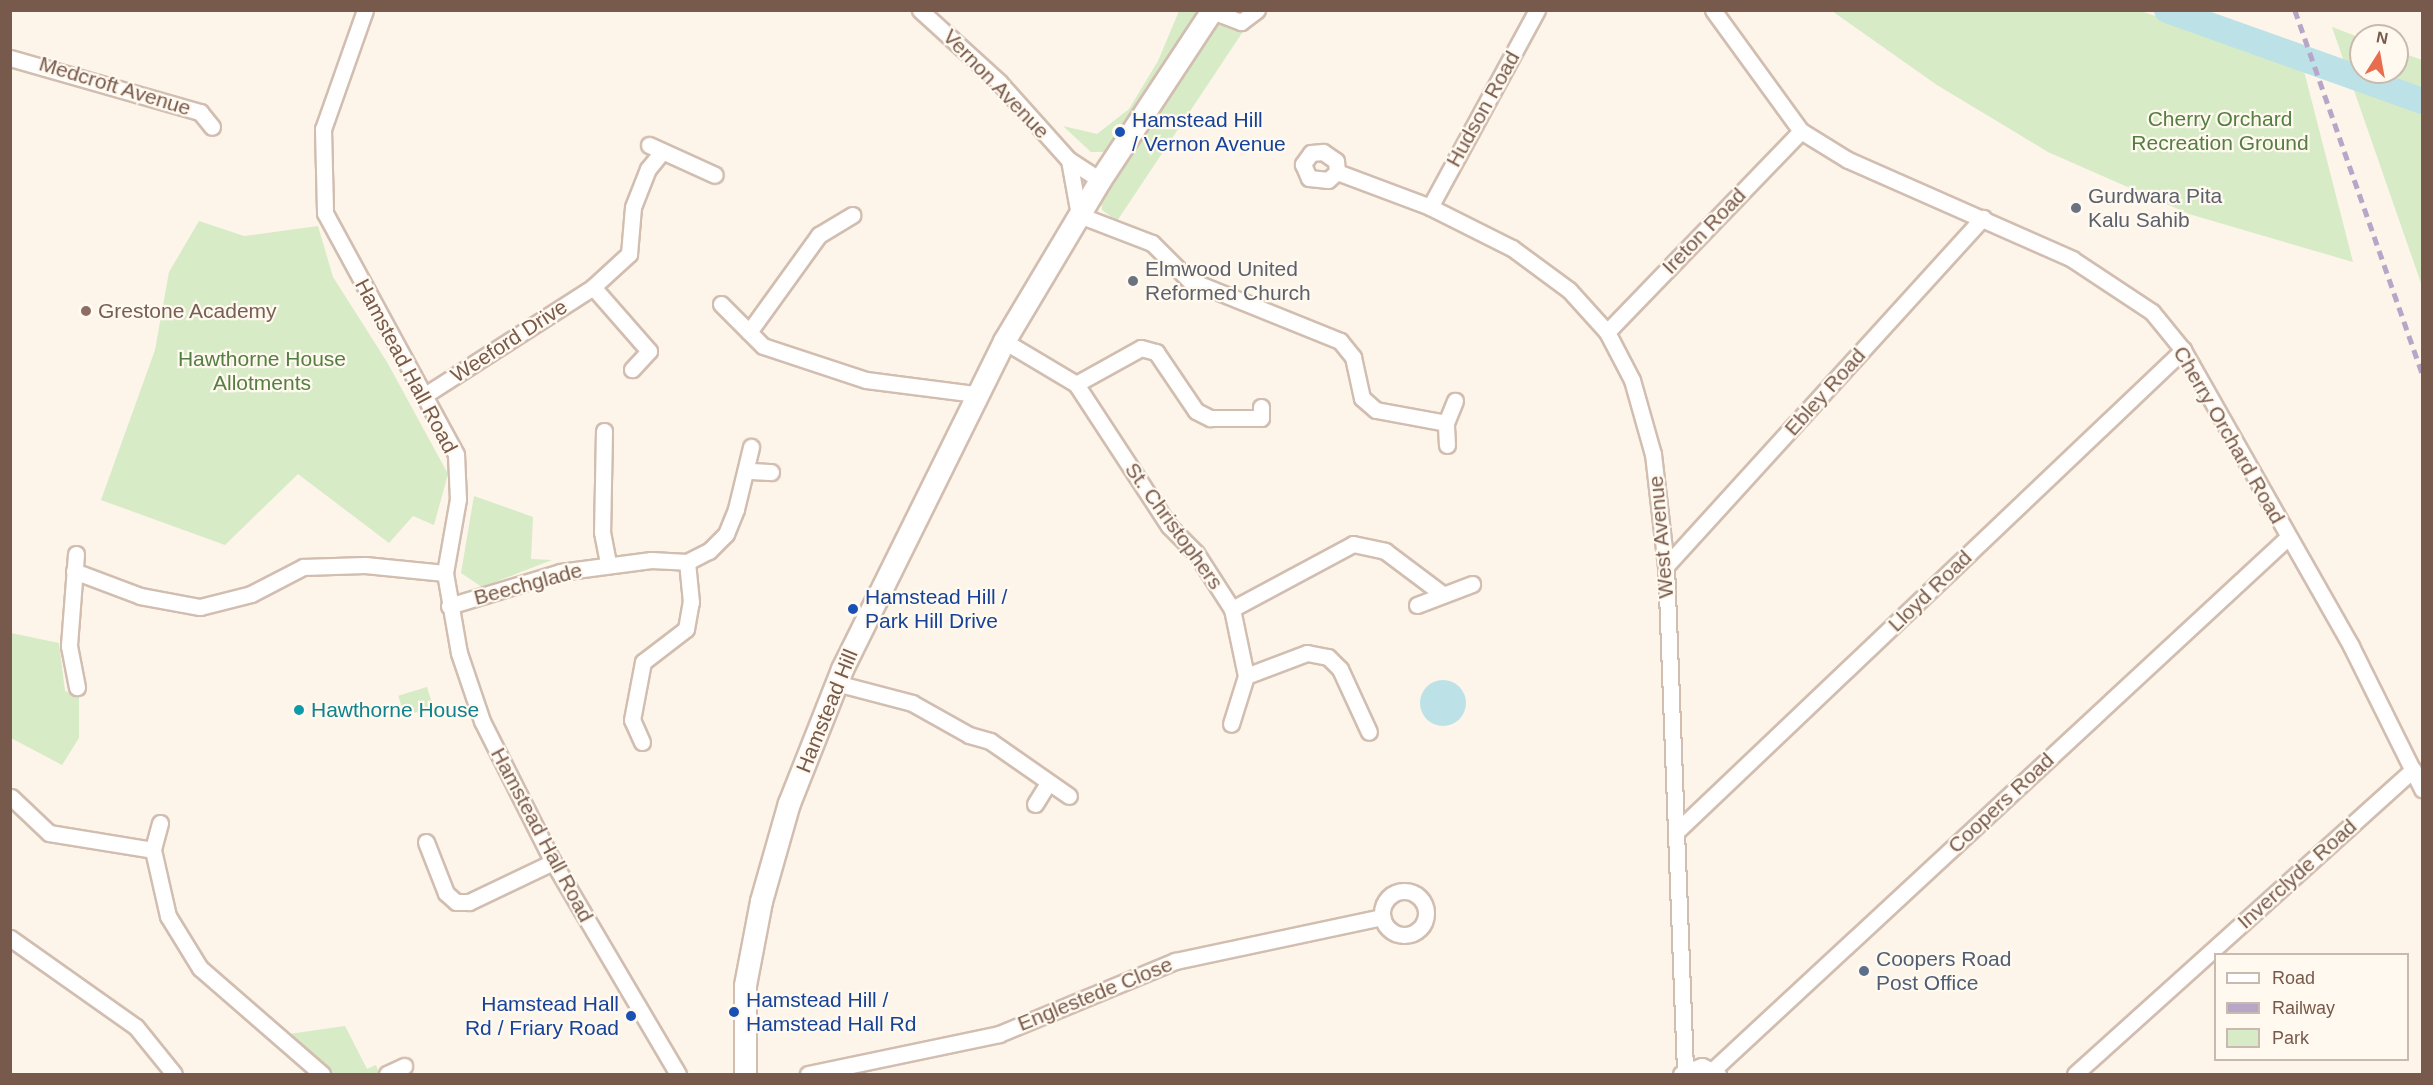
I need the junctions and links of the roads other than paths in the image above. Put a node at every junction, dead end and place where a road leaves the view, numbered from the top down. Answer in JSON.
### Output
{"nodes":[{"id":1,"x":365,"y":10,"type":"edge"},
{"id":2,"x":920,"y":10,"type":"edge"},
{"id":3,"x":1257,"y":10,"type":"edge"},
{"id":4,"x":1537,"y":10,"type":"edge"},
{"id":5,"x":1713,"y":10,"type":"edge"},
{"id":6,"x":1212,"y":11,"type":"edge"},
{"id":7,"x":10,"y":58,"type":"edge"},
{"id":8,"x":212,"y":127,"type":"dead end"},
{"id":9,"x":1801,"y":131,"type":"junction"},
{"id":10,"x":1069,"y":160,"type":"junction"},
{"id":11,"x":1336,"y":172,"type":"dead end"},
{"id":12,"x":714,"y":175,"type":"dead end"},
{"id":13,"x":1100,"y":180,"type":"junction"},
{"id":14,"x":1430,"y":207,"type":"junction"},
{"id":15,"x":852,"y":215,"type":"dead end"},
{"id":16,"x":1079,"y":215,"type":"junction"},
{"id":17,"x":1983,"y":218,"type":"junction"},
{"id":18,"x":593,"y":287,"type":"junction"},
{"id":19,"x":721,"y":304,"type":"dead end"},
{"id":20,"x":749,"y":332,"type":"junction"},
{"id":21,"x":1607,"y":332,"type":"junction"},
{"id":22,"x":1004,"y":341,"type":"junction"},
{"id":23,"x":2183,"y":350,"type":"junction"},
{"id":24,"x":632,"y":369,"type":"dead end"},
{"id":25,"x":1076,"y":384,"type":"junction"},
{"id":26,"x":425,"y":394,"type":"junction"},
{"id":27,"x":976,"y":394,"type":"junction"},
{"id":28,"x":1455,"y":401,"type":"dead end"},
{"id":29,"x":1261,"y":407,"type":"dead end"},
{"id":30,"x":1446,"y":423,"type":"junction"},
{"id":31,"x":1447,"y":445,"type":"dead end"},
{"id":32,"x":589,"y":446,"type":"dead end"},
{"id":33,"x":751,"y":447,"type":"dead end"},
{"id":34,"x":749,"y":471,"type":"junction"},
{"id":35,"x":771,"y":472,"type":"dead end"},
{"id":36,"x":2287,"y":538,"type":"junction"},
{"id":37,"x":76,"y":554,"type":"dead end"},
{"id":38,"x":687,"y":562,"type":"junction"},
{"id":39,"x":608,"y":564,"type":"junction"},
{"id":40,"x":1666,"y":566,"type":"junction"},
{"id":41,"x":74,"y":571,"type":"junction"},
{"id":42,"x":445,"y":573,"type":"junction"},
{"id":43,"x":1472,"y":584,"type":"dead end"},
{"id":44,"x":1441,"y":593,"type":"junction"},
{"id":45,"x":1417,"y":605,"type":"dead end"},
{"id":46,"x":448,"y":606,"type":"junction"},
{"id":47,"x":1232,"y":609,"type":"junction"},
{"id":48,"x":1246,"y":676,"type":"junction"},
{"id":49,"x":836,"y":683,"type":"junction"},
{"id":50,"x":77,"y":687,"type":"dead end"},
{"id":51,"x":1231,"y":724,"type":"dead end"},
{"id":52,"x":1369,"y":732,"type":"dead end"},
{"id":53,"x":642,"y":742,"type":"dead end"},
{"id":54,"x":2413,"y":770,"type":"junction"},
{"id":55,"x":1048,"y":783,"type":"junction"},
{"id":56,"x":2422,"y":789,"type":"edge"},
{"id":57,"x":1069,"y":796,"type":"dead end"},
{"id":58,"x":11,"y":797,"type":"edge"},
{"id":59,"x":1035,"y":804,"type":"dead end"},
{"id":60,"x":160,"y":823,"type":"dead end"},
{"id":61,"x":1676,"y":832,"type":"junction"},
{"id":62,"x":426,"y":842,"type":"dead end"},
{"id":63,"x":153,"y":850,"type":"junction"},
{"id":64,"x":553,"y":862,"type":"junction"},
{"id":65,"x":1382,"y":917,"type":"dead end"},
{"id":66,"x":10,"y":938,"type":"edge"},
{"id":67,"x":404,"y":1066,"type":"dead end"},
{"id":68,"x":1683,"y":1072,"type":"edge"},
{"id":69,"x":1716,"y":1072,"type":"edge"},
{"id":70,"x":174,"y":1074,"type":"edge"},
{"id":71,"x":322,"y":1074,"type":"edge"},
{"id":72,"x":387,"y":1074,"type":"edge"},
{"id":73,"x":678,"y":1074,"type":"edge"},
{"id":74,"x":745,"y":1074,"type":"edge"},
{"id":75,"x":808,"y":1074,"type":"edge"},
{"id":76,"x":2075,"y":1074,"type":"edge"}],
"edges":[{"from":1,"to":26,"type":"street","name":"Hamstead Hall Road"},
{"from":2,"to":10,"type":"street","name":"Vernon Avenue"},
{"from":3,"to":6,"type":"street","name":"Hamstead Hill"},
{"from":4,"to":14,"type":"street","name":"Hudson Road"},
{"from":5,"to":9,"type":"street","name":"Cherry Orchard Road"},
{"from":6,"to":13,"type":"main road","name":"Hamstead Hill"},
{"from":7,"to":8,"type":"street","name":"Medcroft Avenue"},
{"from":9,"to":17,"type":"street","name":"Cherry Orchard Road"},
{"from":9,"to":21,"type":"street","name":"Ireton Road"},
{"from":10,"to":13,"type":"street","name":"Vernon Avenue"},
{"from":10,"to":16,"type":"street"},
{"from":11,"to":14,"type":"street","name":"West Avenue"},
{"from":12,"to":18,"type":"street","name":"Weeford Drive"},
{"from":13,"to":16,"type":"main road","name":"Hamstead Hill"},
{"from":14,"to":21,"type":"street","name":"West Avenue"},
{"from":15,"to":20,"type":"street"},
{"from":16,"to":22,"type":"main road","name":"Hamstead Hill"},
{"from":16,"to":30,"type":"street"},
{"from":17,"to":23,"type":"street","name":"Cherry Orchard Road"},
{"from":17,"to":40,"type":"street","name":"Ebley Road"},
{"from":18,"to":24,"type":"street"},
{"from":18,"to":26,"type":"street","name":"Weeford Drive"},
{"from":19,"to":20,"type":"street"},
{"from":20,"to":27,"type":"street"},
{"from":21,"to":40,"type":"street","name":"West Avenue"},
{"from":22,"to":25,"type":"street","name":"St. Christophers"},
{"from":22,"to":27,"type":"main road","name":"Hamstead Hill"},
{"from":23,"to":36,"type":"street","name":"Cherry Orchard Road"},
{"from":23,"to":61,"type":"street","name":"Lloyd Road"},
{"from":25,"to":29,"type":"street"},
{"from":25,"to":47,"type":"street","name":"St. Christophers"},
{"from":26,"to":42,"type":"street","name":"Hamstead Hall Road"},
{"from":27,"to":49,"type":"main road","name":"Hamstead Hill"},
{"from":28,"to":30,"type":"street"},
{"from":30,"to":31,"type":"street"},
{"from":32,"to":39,"type":"street","name":"Beechglade"},
{"from":33,"to":34,"type":"street"},
{"from":34,"to":35,"type":"street"},
{"from":34,"to":38,"type":"street"},
{"from":36,"to":54,"type":"street","name":"Cherry Orchard Road"},
{"from":36,"to":69,"type":"street","name":"Coopers Road"},
{"from":37,"to":41,"type":"street"},
{"from":38,"to":39,"type":"street","name":"Beechglade"},
{"from":38,"to":53,"type":"street"},
{"from":39,"to":46,"type":"street","name":"Beechglade"},
{"from":40,"to":61,"type":"street","name":"West Avenue"},
{"from":41,"to":42,"type":"street"},
{"from":41,"to":50,"type":"street"},
{"from":42,"to":46,"type":"street","name":"Hamstead Hall Road"},
{"from":43,"to":44,"type":"street"},
{"from":44,"to":45,"type":"street"},
{"from":44,"to":47,"type":"street"},
{"from":46,"to":64,"type":"street","name":"Hamstead Hall Road"},
{"from":47,"to":48,"type":"street","name":"St. Christophers"},
{"from":48,"to":51,"type":"street","name":"St. Christophers"},
{"from":48,"to":52,"type":"street"},
{"from":49,"to":55,"type":"street"},
{"from":49,"to":74,"type":"main road","name":"Hamstead Hill"},
{"from":54,"to":56,"type":"street","name":"Cherry Orchard Road"},
{"from":54,"to":76,"type":"street","name":"Inverclyde Road"},
{"from":55,"to":57,"type":"street"},
{"from":55,"to":59,"type":"street"},
{"from":58,"to":63,"type":"street"},
{"from":60,"to":63,"type":"street"},
{"from":61,"to":68,"type":"street","name":"West Avenue"},
{"from":62,"to":64,"type":"street"},
{"from":63,"to":71,"type":"street"},
{"from":64,"to":73,"type":"street","name":"Hamstead Hall Road"},
{"from":65,"to":75,"type":"street","name":"Englestede Close"},
{"from":66,"to":70,"type":"street"},
{"from":67,"to":72,"type":"street"},
{"from":68,"to":69,"type":"street","name":"Coopers Road"}]}
